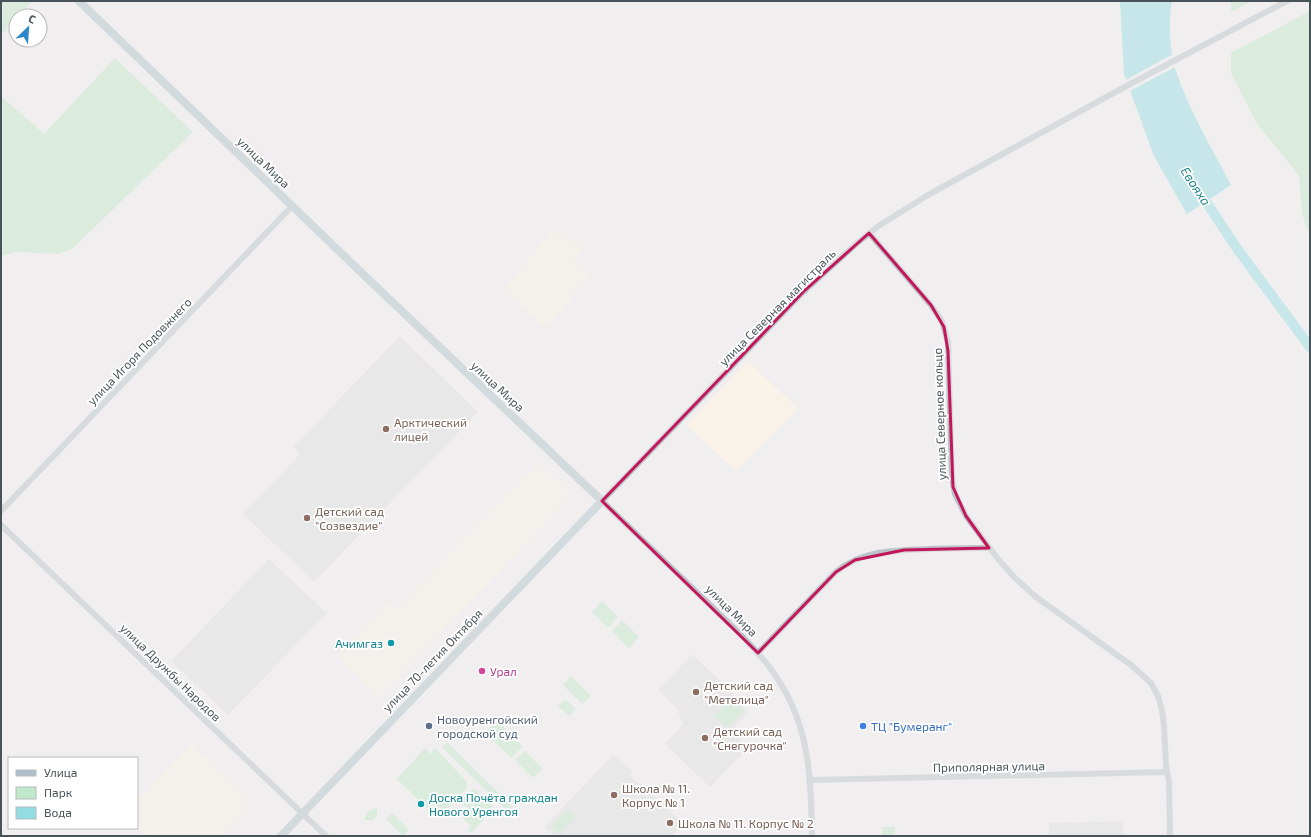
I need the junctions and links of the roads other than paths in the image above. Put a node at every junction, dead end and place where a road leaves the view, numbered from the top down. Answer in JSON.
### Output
{"nodes":[{"id":1,"x":79,"y":1,"type":"edge"},
{"id":2,"x":1287,"y":1,"type":"edge"},
{"id":3,"x":292,"y":206,"type":"junction"},
{"id":4,"x":869,"y":233,"type":"junction"},
{"id":5,"x":602,"y":501,"type":"junction"},
{"id":6,"x":1,"y":511,"type":"edge"},
{"id":7,"x":1,"y":524,"type":"edge"},
{"id":8,"x":989,"y":548,"type":"junction"},
{"id":9,"x":758,"y":653,"type":"junction"},
{"id":10,"x":1167,"y":772,"type":"junction"},
{"id":11,"x":811,"y":780,"type":"junction"},
{"id":12,"x":302,"y":813,"type":"junction"},
{"id":13,"x":281,"y":836,"type":"edge"},
{"id":14,"x":326,"y":836,"type":"edge"},
{"id":15,"x":812,"y":836,"type":"edge"},
{"id":16,"x":1170,"y":836,"type":"edge"}],
"edges":[{"from":1,"to":3,"type":"main road","name":"улица Мира"},
{"from":2,"to":4,"type":"street","name":"улица Северная магистраль"},
{"from":3,"to":5,"type":"main road","name":"улица Мира"},
{"from":3,"to":6,"type":"street","name":"улица Игоря Подовжнего"},
{"from":4,"to":5,"type":"street","name":"улица Северная магистраль"},
{"from":4,"to":8,"type":"street","name":"улица Северное кольцо"},
{"from":5,"to":9,"type":"street","name":"улица Мира"},
{"from":5,"to":12,"type":"main road","name":"улица 70-летия Октября"},
{"from":7,"to":12,"type":"street","name":"улица Дружбы Народов"},
{"from":8,"to":9,"type":"street"},
{"from":8,"to":10,"type":"street","name":"улица Северное кольцо"},
{"from":9,"to":11,"type":"street","name":"улица Мира"},
{"from":10,"to":11,"type":"street","name":"Приполярная улица"},
{"from":10,"to":16,"type":"street","name":"улица Северное кольцо"},
{"from":11,"to":15,"type":"street","name":"улица Мира"},
{"from":12,"to":13,"type":"main road","name":"улица 70-летия Октября"},
{"from":12,"to":14,"type":"street","name":"улица Дружбы Народов"}]}
